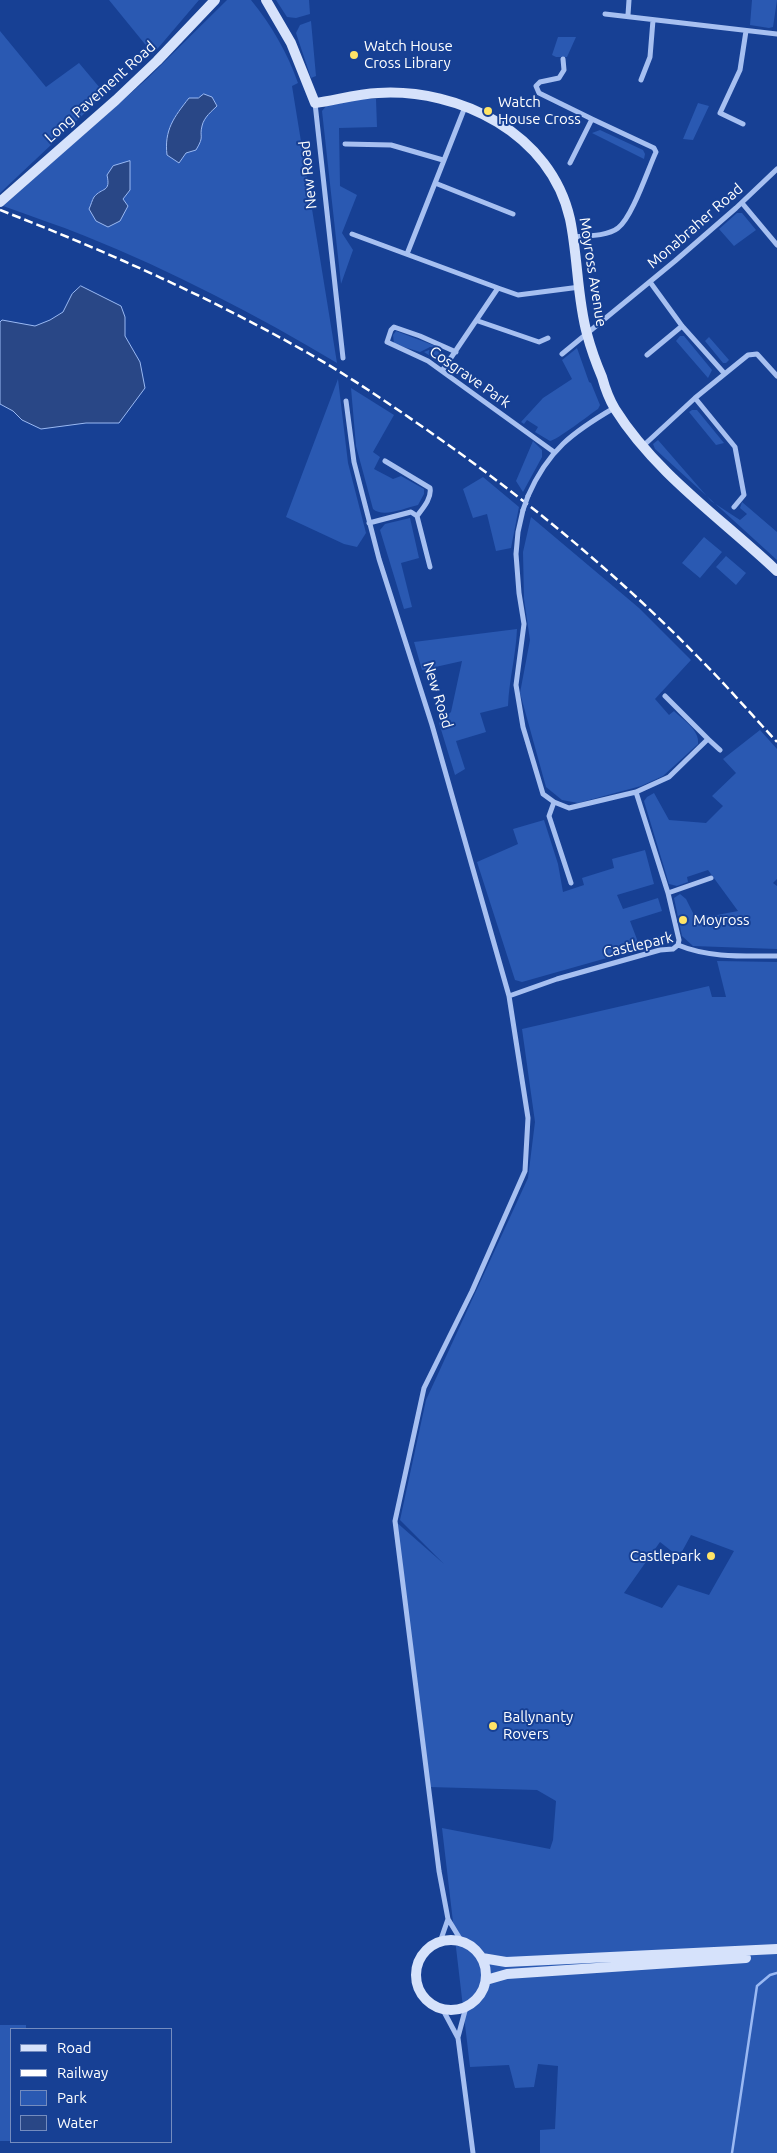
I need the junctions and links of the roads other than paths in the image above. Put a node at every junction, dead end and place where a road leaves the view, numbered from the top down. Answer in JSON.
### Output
{"nodes":[{"id":1,"x":215,"y":0,"type":"edge"},
{"id":2,"x":266,"y":0,"type":"edge"},
{"id":3,"x":629,"y":0,"type":"edge"},
{"id":4,"x":605,"y":14,"type":"dead end"},
{"id":5,"x":628,"y":16,"type":"junction"},
{"id":6,"x":653,"y":20,"type":"junction"},
{"id":7,"x":746,"y":31,"type":"junction"},
{"id":8,"x":777,"y":34,"type":"edge"},
{"id":9,"x":562,"y":59,"type":"dead end"},
{"id":10,"x":641,"y":80,"type":"dead end"},
{"id":11,"x":315,"y":103,"type":"junction"},
{"id":12,"x":465,"y":107,"type":"junction"},
{"id":13,"x":592,"y":119,"type":"junction"},
{"id":14,"x":743,"y":124,"type":"dead end"},
{"id":15,"x":345,"y":144,"type":"dead end"},
{"id":16,"x":443,"y":160,"type":"junction"},
{"id":17,"x":570,"y":163,"type":"dead end"},
{"id":18,"x":777,"y":169,"type":"edge"},
{"id":19,"x":435,"y":183,"type":"junction"},
{"id":20,"x":0,"y":202,"type":"edge"},
{"id":21,"x":742,"y":203,"type":"junction"},
{"id":22,"x":513,"y":214,"type":"dead end"},
{"id":23,"x":352,"y":234,"type":"dead end"},
{"id":24,"x":573,"y":237,"type":"junction"},
{"id":25,"x":777,"y":245,"type":"edge"},
{"id":26,"x":407,"y":254,"type":"junction"},
{"id":27,"x":650,"y":282,"type":"junction"},
{"id":28,"x":580,"y":287,"type":"junction"},
{"id":29,"x":498,"y":288,"type":"junction"},
{"id":30,"x":478,"y":320,"type":"junction"},
{"id":31,"x":682,"y":326,"type":"junction"},
{"id":32,"x":587,"y":334,"type":"junction"},
{"id":33,"x":548,"y":338,"type":"dead end"},
{"id":34,"x":456,"y":352,"type":"junction"},
{"id":35,"x":562,"y":354,"type":"dead end"},
{"id":36,"x":647,"y":355,"type":"dead end"},
{"id":37,"x":343,"y":358,"type":"dead end"},
{"id":38,"x":442,"y":371,"type":"junction"},
{"id":39,"x":724,"y":373,"type":"junction"},
{"id":40,"x":777,"y":376,"type":"edge"},
{"id":41,"x":695,"y":398,"type":"junction"},
{"id":42,"x":346,"y":401,"type":"dead end"},
{"id":43,"x":614,"y":408,"type":"junction"},
{"id":44,"x":643,"y":446,"type":"junction"},
{"id":45,"x":554,"y":452,"type":"junction"},
{"id":46,"x":385,"y":461,"type":"dead end"},
{"id":47,"x":734,"y":507,"type":"dead end"},
{"id":48,"x":417,"y":516,"type":"junction"},
{"id":49,"x":370,"y":523,"type":"junction"},
{"id":50,"x":430,"y":567,"type":"dead end"},
{"id":51,"x":777,"y":571,"type":"edge"},
{"id":52,"x":665,"y":696,"type":"dead end"},
{"id":53,"x":708,"y":739,"type":"junction"},
{"id":54,"x":720,"y":750,"type":"dead end"},
{"id":55,"x":636,"y":792,"type":"junction"},
{"id":56,"x":554,"y":802,"type":"junction"},
{"id":57,"x":711,"y":878,"type":"dead end"},
{"id":58,"x":570,"y":883,"type":"dead end"},
{"id":59,"x":668,"y":893,"type":"junction"},
{"id":60,"x":678,"y":945,"type":"junction"},
{"id":61,"x":777,"y":956,"type":"edge"},
{"id":62,"x":509,"y":996,"type":"junction"},
{"id":63,"x":448,"y":1919,"type":"junction"},
{"id":64,"x":440,"y":1942,"type":"junction"},
{"id":65,"x":462,"y":1942,"type":"junction"},
{"id":66,"x":777,"y":1949,"type":"edge"},
{"id":67,"x":777,"y":1956,"type":"edge"},
{"id":68,"x":482,"y":1958,"type":"junction"},
{"id":69,"x":486,"y":1980,"type":"junction"},
{"id":70,"x":466,"y":2007,"type":"junction"},
{"id":71,"x":443,"y":2010,"type":"junction"},
{"id":72,"x":458,"y":2038,"type":"junction"},
{"id":73,"x":473,"y":2153,"type":"edge"}],
"edges":[{"from":1,"to":20,"type":"street","name":"Long Pavement Road"},
{"from":2,"to":11,"type":"street","name":"New Road"},
{"from":3,"to":5,"type":"street"},
{"from":4,"to":5,"type":"street"},
{"from":5,"to":6,"type":"street"},
{"from":6,"to":7,"type":"street"},
{"from":6,"to":10,"type":"street"},
{"from":7,"to":8,"type":"street"},
{"from":7,"to":14,"type":"street"},
{"from":9,"to":13,"type":"street"},
{"from":11,"to":12,"type":"street","name":"Moyross Avenue"},
{"from":11,"to":37,"type":"street","name":"New Road"},
{"from":12,"to":16,"type":"street"},
{"from":12,"to":24,"type":"street","name":"Moyross Avenue"},
{"from":13,"to":17,"type":"street"},
{"from":13,"to":24,"type":"street"},
{"from":15,"to":16,"type":"street"},
{"from":16,"to":19,"type":"street"},
{"from":18,"to":21,"type":"street","name":"Monabraher Road"},
{"from":19,"to":22,"type":"street"},
{"from":19,"to":26,"type":"street"},
{"from":21,"to":25,"type":"street"},
{"from":21,"to":27,"type":"street","name":"Monabraher Road"},
{"from":23,"to":26,"type":"street"},
{"from":24,"to":28,"type":"street","name":"Moyross Avenue"},
{"from":26,"to":29,"type":"street"},
{"from":27,"to":31,"type":"street","name":"Monabraher Road"},
{"from":27,"to":32,"type":"street"},
{"from":28,"to":29,"type":"street"},
{"from":28,"to":32,"type":"street","name":"Moyross Avenue"},
{"from":29,"to":30,"type":"street"},
{"from":30,"to":33,"type":"street"},
{"from":30,"to":34,"type":"street"},
{"from":31,"to":36,"type":"street"},
{"from":31,"to":39,"type":"street","name":"Monabraher Road"},
{"from":32,"to":35,"type":"street"},
{"from":32,"to":43,"type":"street","name":"Moyross Avenue"},
{"from":34,"to":38,"type":"street"},
{"from":34,"to":38,"type":"street","name":"Cosgrave Park"},
{"from":38,"to":45,"type":"street","name":"Cosgrave Park"},
{"from":39,"to":40,"type":"street"},
{"from":39,"to":41,"type":"street"},
{"from":41,"to":44,"type":"street"},
{"from":41,"to":47,"type":"street"},
{"from":42,"to":49,"type":"street","name":"New Road"},
{"from":43,"to":44,"type":"street","name":"Moyross Avenue"},
{"from":43,"to":45,"type":"street"},
{"from":44,"to":51,"type":"street","name":"Moyross Avenue"},
{"from":45,"to":56,"type":"street","bridge":true},
{"from":46,"to":48,"type":"street"},
{"from":48,"to":49,"type":"street"},
{"from":48,"to":50,"type":"street"},
{"from":49,"to":62,"type":"street","name":"New Road"},
{"from":52,"to":53,"type":"street"},
{"from":53,"to":54,"type":"street"},
{"from":53,"to":55,"type":"street"},
{"from":55,"to":56,"type":"street"},
{"from":55,"to":59,"type":"street"},
{"from":56,"to":58,"type":"street"},
{"from":57,"to":59,"type":"street"},
{"from":59,"to":60,"type":"street"},
{"from":60,"to":61,"type":"street","name":"Castlepark"},
{"from":60,"to":62,"type":"street","name":"Castlepark"},
{"from":62,"to":63,"type":"street","name":"New Road"},
{"from":63,"to":64,"type":"street"},
{"from":63,"to":65,"type":"street"},
{"from":64,"to":65,"type":"street"},
{"from":64,"to":71,"type":"street"},
{"from":65,"to":68,"type":"street"},
{"from":66,"to":68,"type":"street"},
{"from":67,"to":69,"type":"street"},
{"from":68,"to":69,"type":"street"},
{"from":69,"to":70,"type":"street"},
{"from":70,"to":71,"type":"street"},
{"from":70,"to":72,"type":"street"},
{"from":71,"to":72,"type":"street"},
{"from":72,"to":73,"type":"street"}]}
